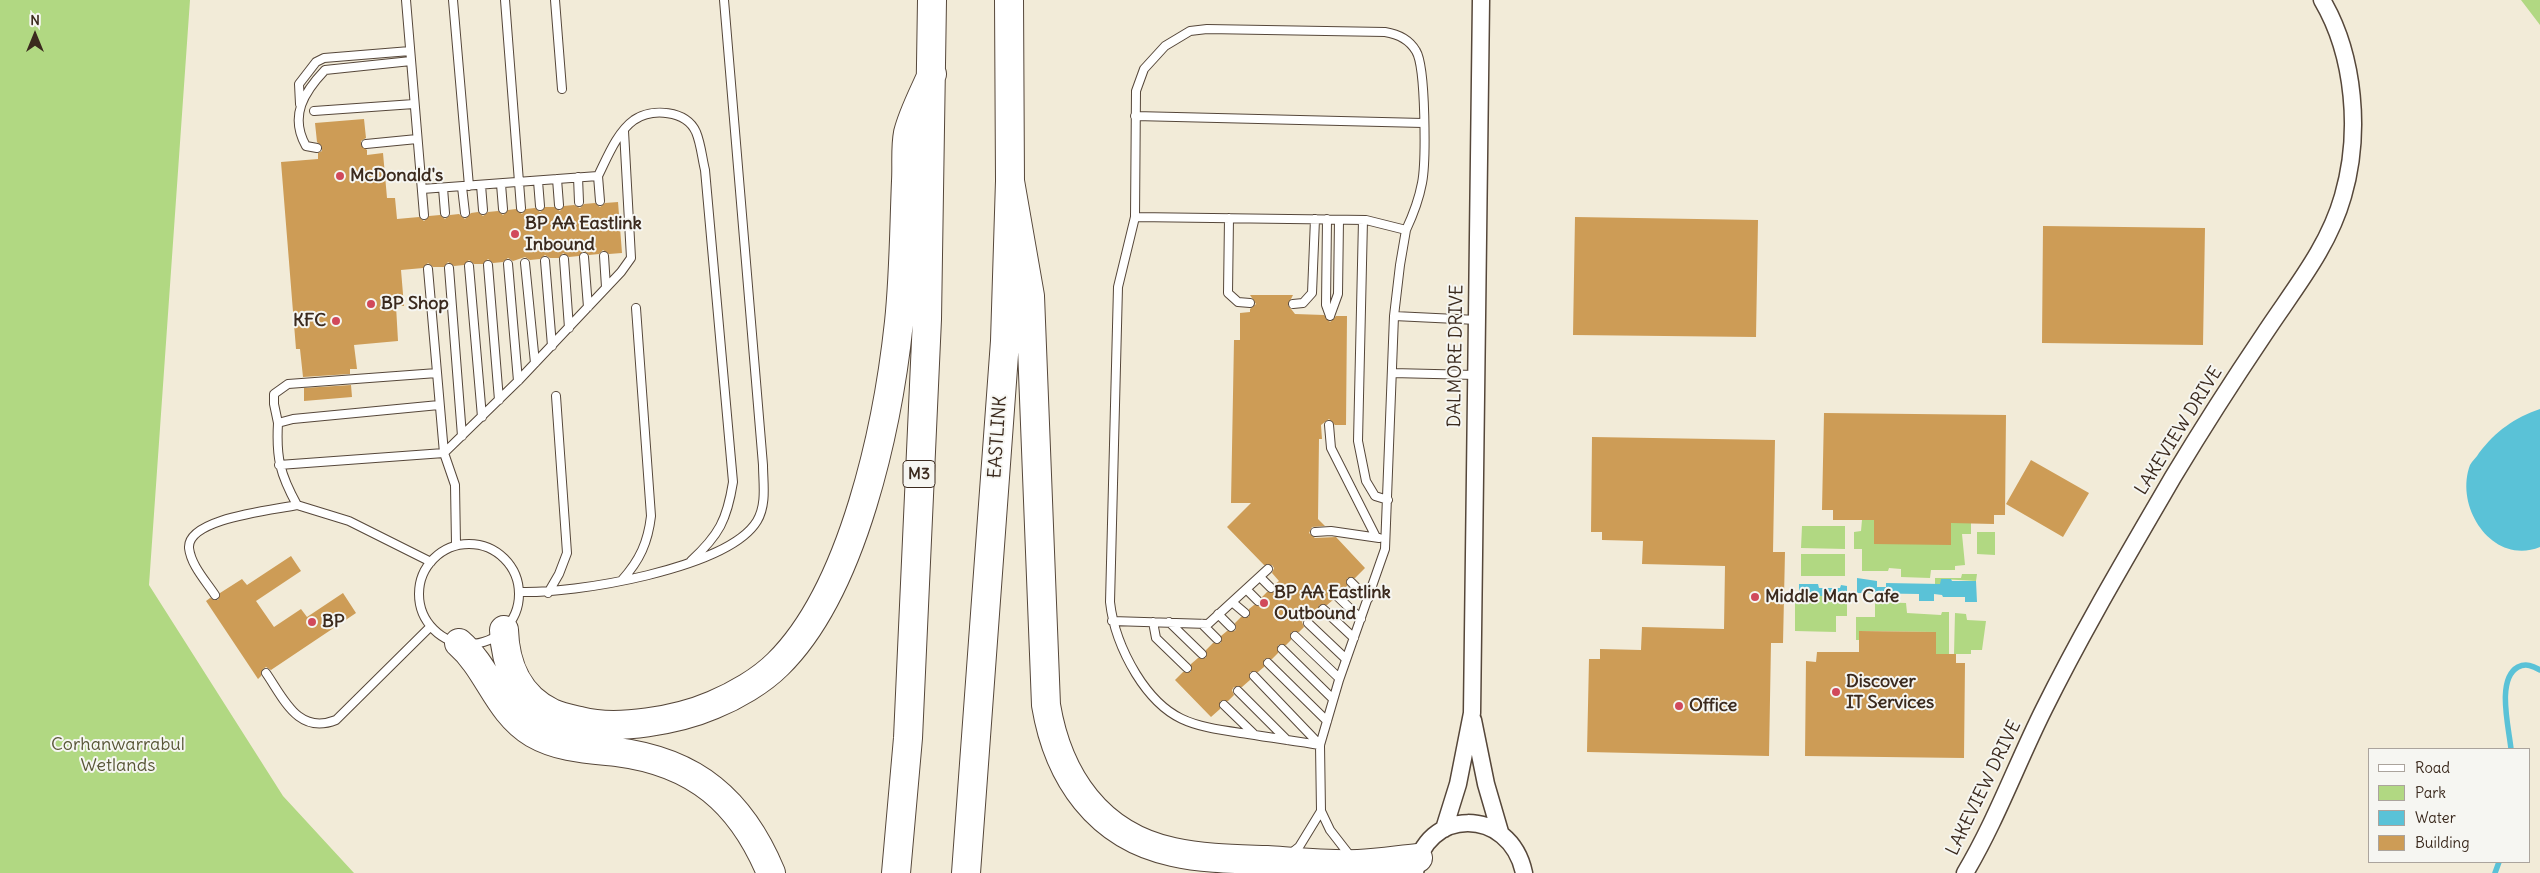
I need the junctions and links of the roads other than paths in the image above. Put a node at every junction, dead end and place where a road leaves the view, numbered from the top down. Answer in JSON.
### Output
{"nodes":[{"id":1,"x":406,"y":0,"type":"edge"},
{"id":2,"x":453,"y":0,"type":"edge"},
{"id":3,"x":505,"y":0,"type":"edge"},
{"id":4,"x":555,"y":0,"type":"edge"},
{"id":5,"x":724,"y":0,"type":"edge"},
{"id":6,"x":932,"y":0,"type":"edge"},
{"id":7,"x":1009,"y":0,"type":"edge"},
{"id":8,"x":1481,"y":0,"type":"edge"},
{"id":9,"x":2322,"y":0,"type":"edge"},
{"id":10,"x":410,"y":51,"type":"junction"},
{"id":11,"x":411,"y":61,"type":"junction"},
{"id":12,"x":932,"y":74,"type":"junction"},
{"id":13,"x":562,"y":89,"type":"dead end"},
{"id":14,"x":300,"y":104,"type":"junction"},
{"id":15,"x":414,"y":104,"type":"junction"},
{"id":16,"x":314,"y":111,"type":"dead end"},
{"id":17,"x":1136,"y":116,"type":"junction"},
{"id":18,"x":1423,"y":123,"type":"junction"},
{"id":19,"x":624,"y":131,"type":"junction"},
{"id":20,"x":417,"y":139,"type":"junction"},
{"id":21,"x":366,"y":144,"type":"dead end"},
{"id":22,"x":317,"y":148,"type":"dead end"},
{"id":23,"x":598,"y":176,"type":"junction"},
{"id":24,"x":578,"y":177,"type":"junction"},
{"id":25,"x":557,"y":179,"type":"junction"},
{"id":26,"x":538,"y":181,"type":"junction"},
{"id":27,"x":1010,"y":181,"type":"junction"},
{"id":28,"x":518,"y":182,"type":"junction"},
{"id":29,"x":501,"y":184,"type":"junction"},
{"id":30,"x":481,"y":185,"type":"junction"},
{"id":31,"x":466,"y":186,"type":"junction"},
{"id":32,"x":443,"y":188,"type":"junction"},
{"id":33,"x":422,"y":189,"type":"junction"},
{"id":34,"x":600,"y":201,"type":"dead end"},
{"id":35,"x":580,"y":202,"type":"dead end"},
{"id":36,"x":559,"y":205,"type":"dead end"},
{"id":37,"x":540,"y":206,"type":"dead end"},
{"id":38,"x":521,"y":208,"type":"dead end"},
{"id":39,"x":503,"y":209,"type":"dead end"},
{"id":40,"x":483,"y":210,"type":"dead end"},
{"id":41,"x":445,"y":213,"type":"dead end"},
{"id":42,"x":465,"y":213,"type":"dead end"},
{"id":43,"x":424,"y":215,"type":"dead end"},
{"id":44,"x":1135,"y":217,"type":"junction"},
{"id":45,"x":1229,"y":218,"type":"junction"},
{"id":46,"x":1314,"y":219,"type":"junction"},
{"id":47,"x":1327,"y":219,"type":"junction"},
{"id":48,"x":1338,"y":220,"type":"junction"},
{"id":49,"x":1363,"y":220,"type":"junction"},
{"id":50,"x":1406,"y":230,"type":"junction"},
{"id":51,"x":604,"y":256,"type":"dead end"},
{"id":52,"x":584,"y":257,"type":"dead end"},
{"id":53,"x":564,"y":259,"type":"dead end"},
{"id":54,"x":545,"y":261,"type":"dead end"},
{"id":55,"x":526,"y":263,"type":"dead end"},
{"id":56,"x":508,"y":264,"type":"dead end"},
{"id":57,"x":488,"y":265,"type":"dead end"},
{"id":58,"x":469,"y":266,"type":"dead end"},
{"id":59,"x":449,"y":268,"type":"dead end"},
{"id":60,"x":428,"y":269,"type":"dead end"},
{"id":61,"x":606,"y":287,"type":"junction"},
{"id":62,"x":1250,"y":303,"type":"dead end"},
{"id":63,"x":1293,"y":304,"type":"dead end"},
{"id":64,"x":588,"y":307,"type":"junction"},
{"id":65,"x":636,"y":308,"type":"dead end"},
{"id":66,"x":1394,"y":316,"type":"junction"},
{"id":67,"x":1477,"y":320,"type":"junction"},
{"id":68,"x":569,"y":328,"type":"junction"},
{"id":69,"x":552,"y":346,"type":"junction"},
{"id":70,"x":535,"y":363,"type":"junction"},
{"id":71,"x":437,"y":373,"type":"junction"},
{"id":72,"x":1392,"y":373,"type":"junction"},
{"id":73,"x":1476,"y":375,"type":"junction"},
{"id":74,"x":518,"y":381,"type":"junction"},
{"id":75,"x":556,"y":396,"type":"dead end"},
{"id":76,"x":499,"y":400,"type":"junction"},
{"id":77,"x":439,"y":405,"type":"junction"},
{"id":78,"x":482,"y":417,"type":"junction"},
{"id":79,"x":278,"y":423,"type":"junction"},
{"id":80,"x":1329,"y":425,"type":"dead end"},
{"id":81,"x":462,"y":436,"type":"junction"},
{"id":82,"x":444,"y":453,"type":"junction"},
{"id":83,"x":279,"y":464,"type":"junction"},
{"id":84,"x":1388,"y":500,"type":"junction"},
{"id":85,"x":298,"y":505,"type":"junction"},
{"id":86,"x":1314,"y":532,"type":"dead end"},
{"id":87,"x":1376,"y":537,"type":"junction"},
{"id":88,"x":1386,"y":539,"type":"junction"},
{"id":89,"x":456,"y":544,"type":"junction"},
{"id":90,"x":431,"y":562,"type":"junction"},
{"id":91,"x":688,"y":564,"type":"junction"},
{"id":92,"x":1268,"y":570,"type":"dead end"},
{"id":93,"x":1260,"y":577,"type":"junction"},
{"id":94,"x":622,"y":580,"type":"junction"},
{"id":95,"x":1351,"y":582,"type":"dead end"},
{"id":96,"x":1271,"y":588,"type":"dead end"},
{"id":97,"x":1246,"y":589,"type":"junction"},
{"id":98,"x":519,"y":592,"type":"junction"},
{"id":99,"x":548,"y":593,"type":"junction"},
{"id":100,"x":215,"y":595,"type":"dead end"},
{"id":101,"x":1337,"y":596,"type":"dead end"},
{"id":102,"x":1368,"y":599,"type":"junction"},
{"id":103,"x":1258,"y":601,"type":"dead end"},
{"id":104,"x":1232,"y":602,"type":"junction"},
{"id":105,"x":1323,"y":609,"type":"dead end"},
{"id":106,"x":1218,"y":614,"type":"junction"},
{"id":107,"x":1244,"y":614,"type":"dead end"},
{"id":108,"x":1361,"y":619,"type":"junction"},
{"id":109,"x":1112,"y":620,"type":"junction"},
{"id":110,"x":1153,"y":622,"type":"junction"},
{"id":111,"x":1169,"y":622,"type":"junction"},
{"id":112,"x":1308,"y":623,"type":"dead end"},
{"id":113,"x":1202,"y":624,"type":"junction"},
{"id":114,"x":430,"y":627,"type":"junction"},
{"id":115,"x":1231,"y":627,"type":"dead end"},
{"id":116,"x":504,"y":630,"type":"junction"},
{"id":117,"x":1295,"y":636,"type":"dead end"},
{"id":118,"x":1354,"y":638,"type":"junction"},
{"id":119,"x":1217,"y":640,"type":"dead end"},
{"id":120,"x":459,"y":643,"type":"junction"},
{"id":121,"x":1282,"y":649,"type":"dead end"},
{"id":122,"x":1202,"y":654,"type":"dead end"},
{"id":123,"x":1346,"y":659,"type":"junction"},
{"id":124,"x":1268,"y":663,"type":"dead end"},
{"id":125,"x":1187,"y":668,"type":"dead end"},
{"id":126,"x":266,"y":673,"type":"dead end"},
{"id":127,"x":1254,"y":676,"type":"dead end"},
{"id":128,"x":1340,"y":678,"type":"junction"},
{"id":129,"x":1238,"y":691,"type":"dead end"},
{"id":130,"x":1333,"y":699,"type":"junction"},
{"id":131,"x":1224,"y":705,"type":"dead end"},
{"id":132,"x":1472,"y":713,"type":"junction"},
{"id":133,"x":1327,"y":721,"type":"junction"},
{"id":134,"x":1255,"y":735,"type":"junction"},
{"id":135,"x":1287,"y":740,"type":"junction"},
{"id":136,"x":1320,"y":745,"type":"junction"},
{"id":137,"x":1321,"y":811,"type":"junction"},
{"id":138,"x":1444,"y":829,"type":"junction"},
{"id":139,"x":1500,"y":832,"type":"junction"},
{"id":140,"x":1515,"y":847,"type":"junction"},
{"id":141,"x":1280,"y":861,"type":"junction"},
{"id":142,"x":1358,"y":864,"type":"junction"},
{"id":143,"x":1417,"y":866,"type":"edge"},
{"id":144,"x":771,"y":873,"type":"edge"},
{"id":145,"x":896,"y":873,"type":"edge"},
{"id":146,"x":966,"y":873,"type":"edge"},
{"id":147,"x":1524,"y":873,"type":"edge"},
{"id":148,"x":1538,"y":873,"type":"edge"},
{"id":149,"x":1965,"y":873,"type":"edge"}],
"edges":[{"from":1,"to":10,"type":"lane"},
{"from":2,"to":31,"type":"lane"},
{"from":3,"to":28,"type":"lane"},
{"from":4,"to":13,"type":"lane"},
{"from":5,"to":91,"type":"lane"},
{"from":6,"to":12,"type":"highway","number":"M3"},
{"from":7,"to":27,"type":"highway","name":"EASTLINK"},
{"from":8,"to":67,"type":"street","name":"DALMORE DRIVE"},
{"from":9,"to":149,"type":"street","name":"LAKEVIEW DRIVE"},
{"from":10,"to":11,"type":"lane"},
{"from":10,"to":14,"type":"lane"},
{"from":11,"to":14,"type":"lane"},
{"from":11,"to":15,"type":"lane"},
{"from":12,"to":116,"type":"highway"},
{"from":12,"to":145,"type":"highway","number":"M3"},
{"from":14,"to":22,"type":"lane"},
{"from":15,"to":16,"type":"lane"},
{"from":15,"to":20,"type":"lane"},
{"from":17,"to":18,"type":"lane"},
{"from":17,"to":18,"type":"lane"},
{"from":17,"to":44,"type":"lane"},
{"from":18,"to":50,"type":"lane"},
{"from":19,"to":23,"type":"lane"},
{"from":19,"to":61,"type":"lane"},
{"from":19,"to":91,"type":"lane"},
{"from":20,"to":21,"type":"lane"},
{"from":20,"to":33,"type":"lane"},
{"from":23,"to":24,"type":"lane"},
{"from":23,"to":34,"type":"lane"},
{"from":24,"to":25,"type":"lane"},
{"from":24,"to":35,"type":"lane"},
{"from":25,"to":26,"type":"lane"},
{"from":25,"to":36,"type":"lane"},
{"from":26,"to":28,"type":"lane"},
{"from":26,"to":37,"type":"lane"},
{"from":27,"to":141,"type":"highway"},
{"from":27,"to":146,"type":"highway","name":"EASTLINK"},
{"from":28,"to":29,"type":"lane"},
{"from":28,"to":38,"type":"lane"},
{"from":29,"to":30,"type":"lane"},
{"from":29,"to":39,"type":"lane"},
{"from":30,"to":31,"type":"lane"},
{"from":30,"to":40,"type":"lane"},
{"from":31,"to":32,"type":"lane"},
{"from":31,"to":42,"type":"lane"},
{"from":32,"to":33,"type":"lane"},
{"from":32,"to":41,"type":"lane"},
{"from":33,"to":43,"type":"lane"},
{"from":44,"to":45,"type":"lane"},
{"from":44,"to":109,"type":"lane"},
{"from":45,"to":46,"type":"lane"},
{"from":45,"to":62,"type":"lane"},
{"from":46,"to":47,"type":"lane"},
{"from":46,"to":63,"type":"lane"},
{"from":47,"to":48,"type":"lane"},
{"from":47,"to":48,"type":"lane"},
{"from":48,"to":49,"type":"lane"},
{"from":49,"to":50,"type":"lane"},
{"from":49,"to":84,"type":"lane"},
{"from":50,"to":66,"type":"lane"},
{"from":51,"to":61,"type":"lane"},
{"from":52,"to":64,"type":"lane"},
{"from":53,"to":68,"type":"lane"},
{"from":54,"to":69,"type":"lane"},
{"from":55,"to":70,"type":"lane"},
{"from":56,"to":74,"type":"lane"},
{"from":57,"to":76,"type":"lane"},
{"from":58,"to":78,"type":"lane"},
{"from":59,"to":81,"type":"lane"},
{"from":60,"to":71,"type":"lane"},
{"from":61,"to":64,"type":"lane"},
{"from":64,"to":68,"type":"lane"},
{"from":65,"to":94,"type":"lane"},
{"from":66,"to":67,"type":"lane"},
{"from":66,"to":72,"type":"lane"},
{"from":67,"to":73,"type":"street","name":"DALMORE DRIVE"},
{"from":68,"to":69,"type":"lane"},
{"from":69,"to":70,"type":"lane"},
{"from":70,"to":74,"type":"lane"},
{"from":71,"to":77,"type":"lane"},
{"from":71,"to":79,"type":"lane"},
{"from":72,"to":73,"type":"lane"},
{"from":72,"to":84,"type":"lane"},
{"from":73,"to":132,"type":"street","name":"DALMORE DRIVE"},
{"from":74,"to":76,"type":"lane"},
{"from":75,"to":99,"type":"lane"},
{"from":76,"to":78,"type":"lane"},
{"from":77,"to":79,"type":"lane"},
{"from":77,"to":82,"type":"lane"},
{"from":78,"to":81,"type":"lane"},
{"from":79,"to":83,"type":"lane"},
{"from":80,"to":87,"type":"lane"},
{"from":81,"to":82,"type":"lane"},
{"from":82,"to":83,"type":"lane"},
{"from":82,"to":89,"type":"lane"},
{"from":83,"to":85,"type":"lane"},
{"from":84,"to":88,"type":"lane"},
{"from":85,"to":90,"type":"lane"},
{"from":85,"to":100,"type":"lane"},
{"from":86,"to":87,"type":"lane"},
{"from":87,"to":88,"type":"lane"},
{"from":88,"to":102,"type":"lane"},
{"from":89,"to":90,"type":"lane"},
{"from":89,"to":98,"type":"lane"},
{"from":90,"to":114,"type":"lane"},
{"from":91,"to":94,"type":"lane"},
{"from":92,"to":93,"type":"lane"},
{"from":93,"to":96,"type":"lane"},
{"from":93,"to":97,"type":"lane"},
{"from":94,"to":99,"type":"lane"},
{"from":95,"to":102,"type":"lane"},
{"from":97,"to":103,"type":"lane"},
{"from":97,"to":104,"type":"lane"},
{"from":98,"to":99,"type":"lane"},
{"from":98,"to":116,"type":"lane"},
{"from":101,"to":108,"type":"lane"},
{"from":102,"to":108,"type":"lane"},
{"from":104,"to":106,"type":"lane"},
{"from":104,"to":107,"type":"lane"},
{"from":105,"to":118,"type":"lane"},
{"from":106,"to":113,"type":"lane"},
{"from":106,"to":115,"type":"lane"},
{"from":108,"to":118,"type":"lane"},
{"from":109,"to":110,"type":"lane"},
{"from":109,"to":134,"type":"lane"},
{"from":110,"to":111,"type":"lane"},
{"from":110,"to":125,"type":"lane"},
{"from":111,"to":113,"type":"lane"},
{"from":111,"to":122,"type":"lane"},
{"from":112,"to":123,"type":"lane"},
{"from":113,"to":119,"type":"lane"},
{"from":114,"to":120,"type":"lane"},
{"from":114,"to":126,"type":"lane"},
{"from":116,"to":120,"type":"lane"},
{"from":117,"to":128,"type":"lane"},
{"from":118,"to":123,"type":"lane"},
{"from":120,"to":144,"type":"highway"},
{"from":121,"to":130,"type":"lane"},
{"from":123,"to":128,"type":"lane"},
{"from":124,"to":133,"type":"lane"},
{"from":127,"to":136,"type":"lane"},
{"from":128,"to":130,"type":"lane"},
{"from":129,"to":135,"type":"lane"},
{"from":130,"to":133,"type":"lane"},
{"from":131,"to":134,"type":"lane"},
{"from":132,"to":138,"type":"street","name":"DALMORE DRIVE"},
{"from":132,"to":139,"type":"street","name":"DALMORE DRIVE"},
{"from":133,"to":136,"type":"lane"},
{"from":134,"to":135,"type":"lane"},
{"from":135,"to":136,"type":"lane"},
{"from":136,"to":137,"type":"lane"},
{"from":137,"to":141,"type":"lane"},
{"from":137,"to":142,"type":"lane"},
{"from":138,"to":139,"type":"street"},
{"from":138,"to":143,"type":"street"},
{"from":139,"to":140,"type":"street"},
{"from":140,"to":147,"type":"street"},
{"from":140,"to":148,"type":"street"},
{"from":141,"to":142,"type":"highway"},
{"from":142,"to":143,"type":"highway"}]}
